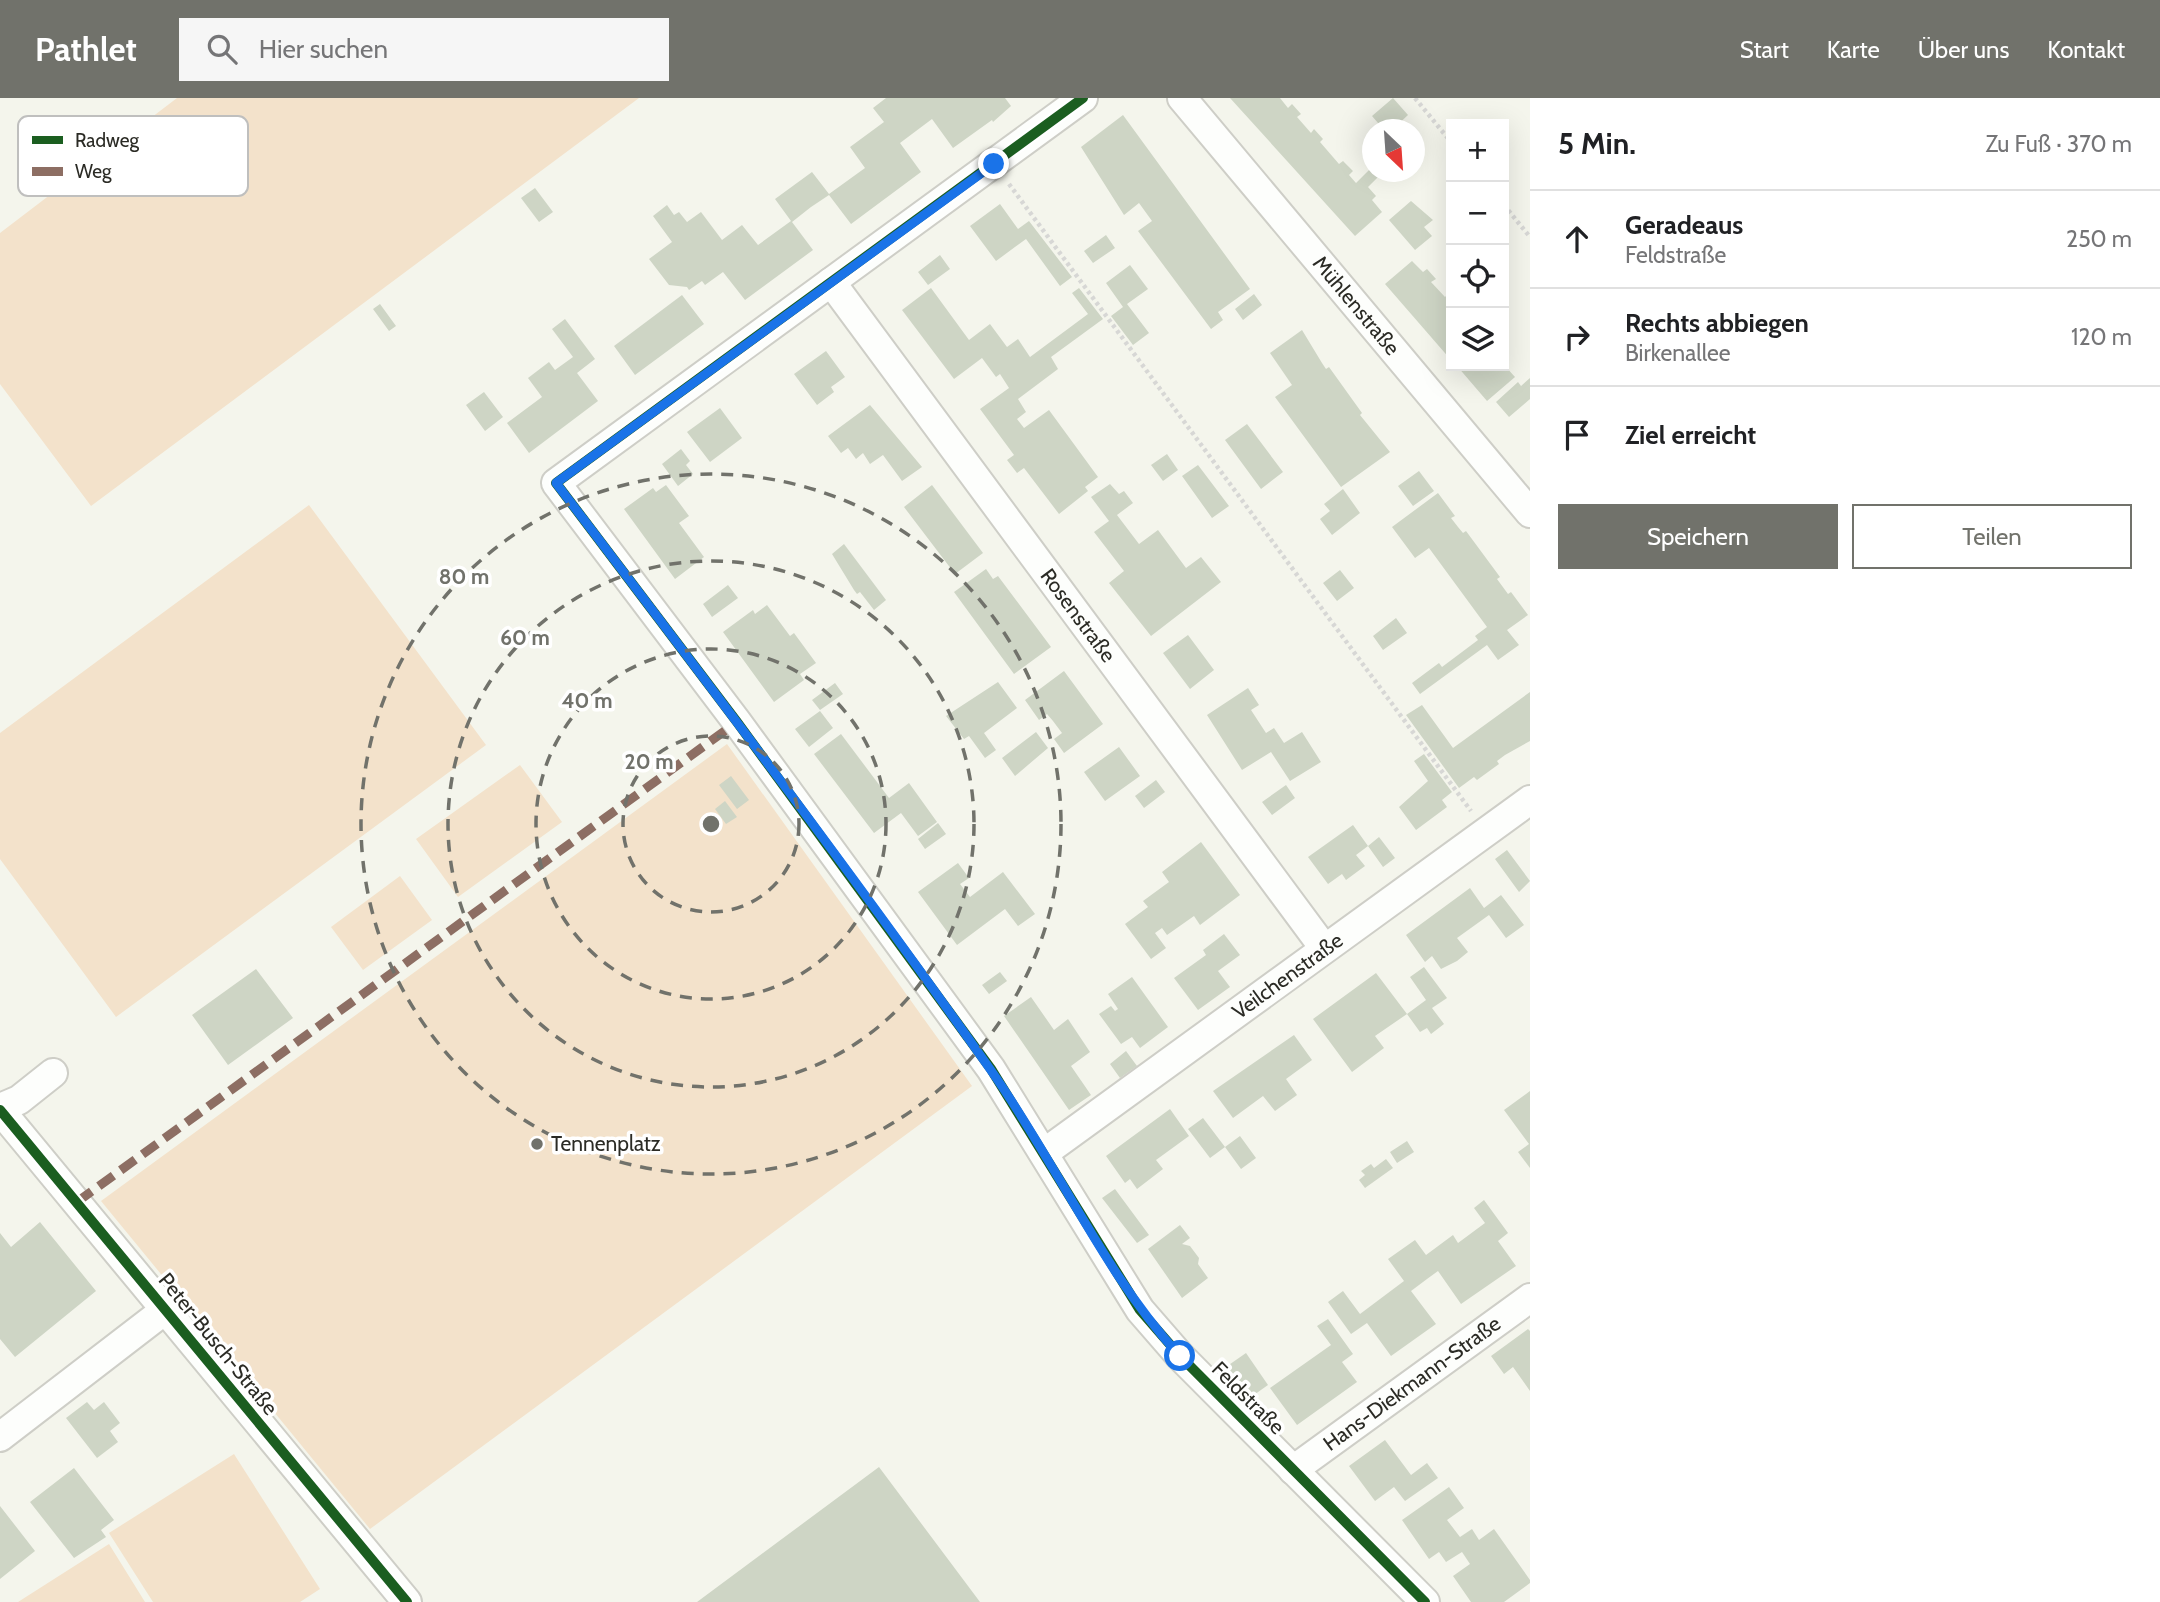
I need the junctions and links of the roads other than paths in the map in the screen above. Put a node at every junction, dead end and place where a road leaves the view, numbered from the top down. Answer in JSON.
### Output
{"nodes":[{"id":1,"x":1083,"y":98,"type":"edge"},
{"id":2,"x":1182,"y":98,"type":"edge"},
{"id":3,"x":831,"y":282,"type":"junction"},
{"id":4,"x":1530,"y":513,"type":"edge"},
{"id":5,"x":1530,"y":800,"type":"edge"},
{"id":6,"x":1324,"y":948,"type":"junction"},
{"id":7,"x":53,"y":1073,"type":"dead end"},
{"id":8,"x":0,"y":1109,"type":"edge"},
{"id":9,"x":1044,"y":1153,"type":"junction"},
{"id":10,"x":1530,"y":1298,"type":"edge"},
{"id":11,"x":165,"y":1310,"type":"junction"},
{"id":12,"x":0,"y":1437,"type":"edge"},
{"id":13,"x":1293,"y":1469,"type":"junction"},
{"id":14,"x":407,"y":1602,"type":"edge"},
{"id":15,"x":1426,"y":1602,"type":"edge"}],
"edges":[{"from":1,"to":3,"type":"street"},
{"from":2,"to":4,"type":"street","name":"Mühlenstraße"},
{"from":3,"to":6,"type":"street","name":"Rosenstraße"},
{"from":3,"to":9,"type":"street","name":"Feldstraße"},
{"from":5,"to":6,"type":"street","name":"Veilchenstraße"},
{"from":6,"to":9,"type":"street","name":"Veilchenstraße"},
{"from":7,"to":8,"type":"street"},
{"from":8,"to":11,"type":"street","name":"Peter-Busch-Straße"},
{"from":9,"to":13,"type":"street","name":"Feldstraße"},
{"from":10,"to":13,"type":"street","name":"Hans-Diekmann-Straße"},
{"from":11,"to":12,"type":"street","name":"Peter-Busch-Straße"},
{"from":11,"to":14,"type":"street","name":"Peter-Busch-Straße"},
{"from":13,"to":15,"type":"street","name":"Feldstraße"}]}
